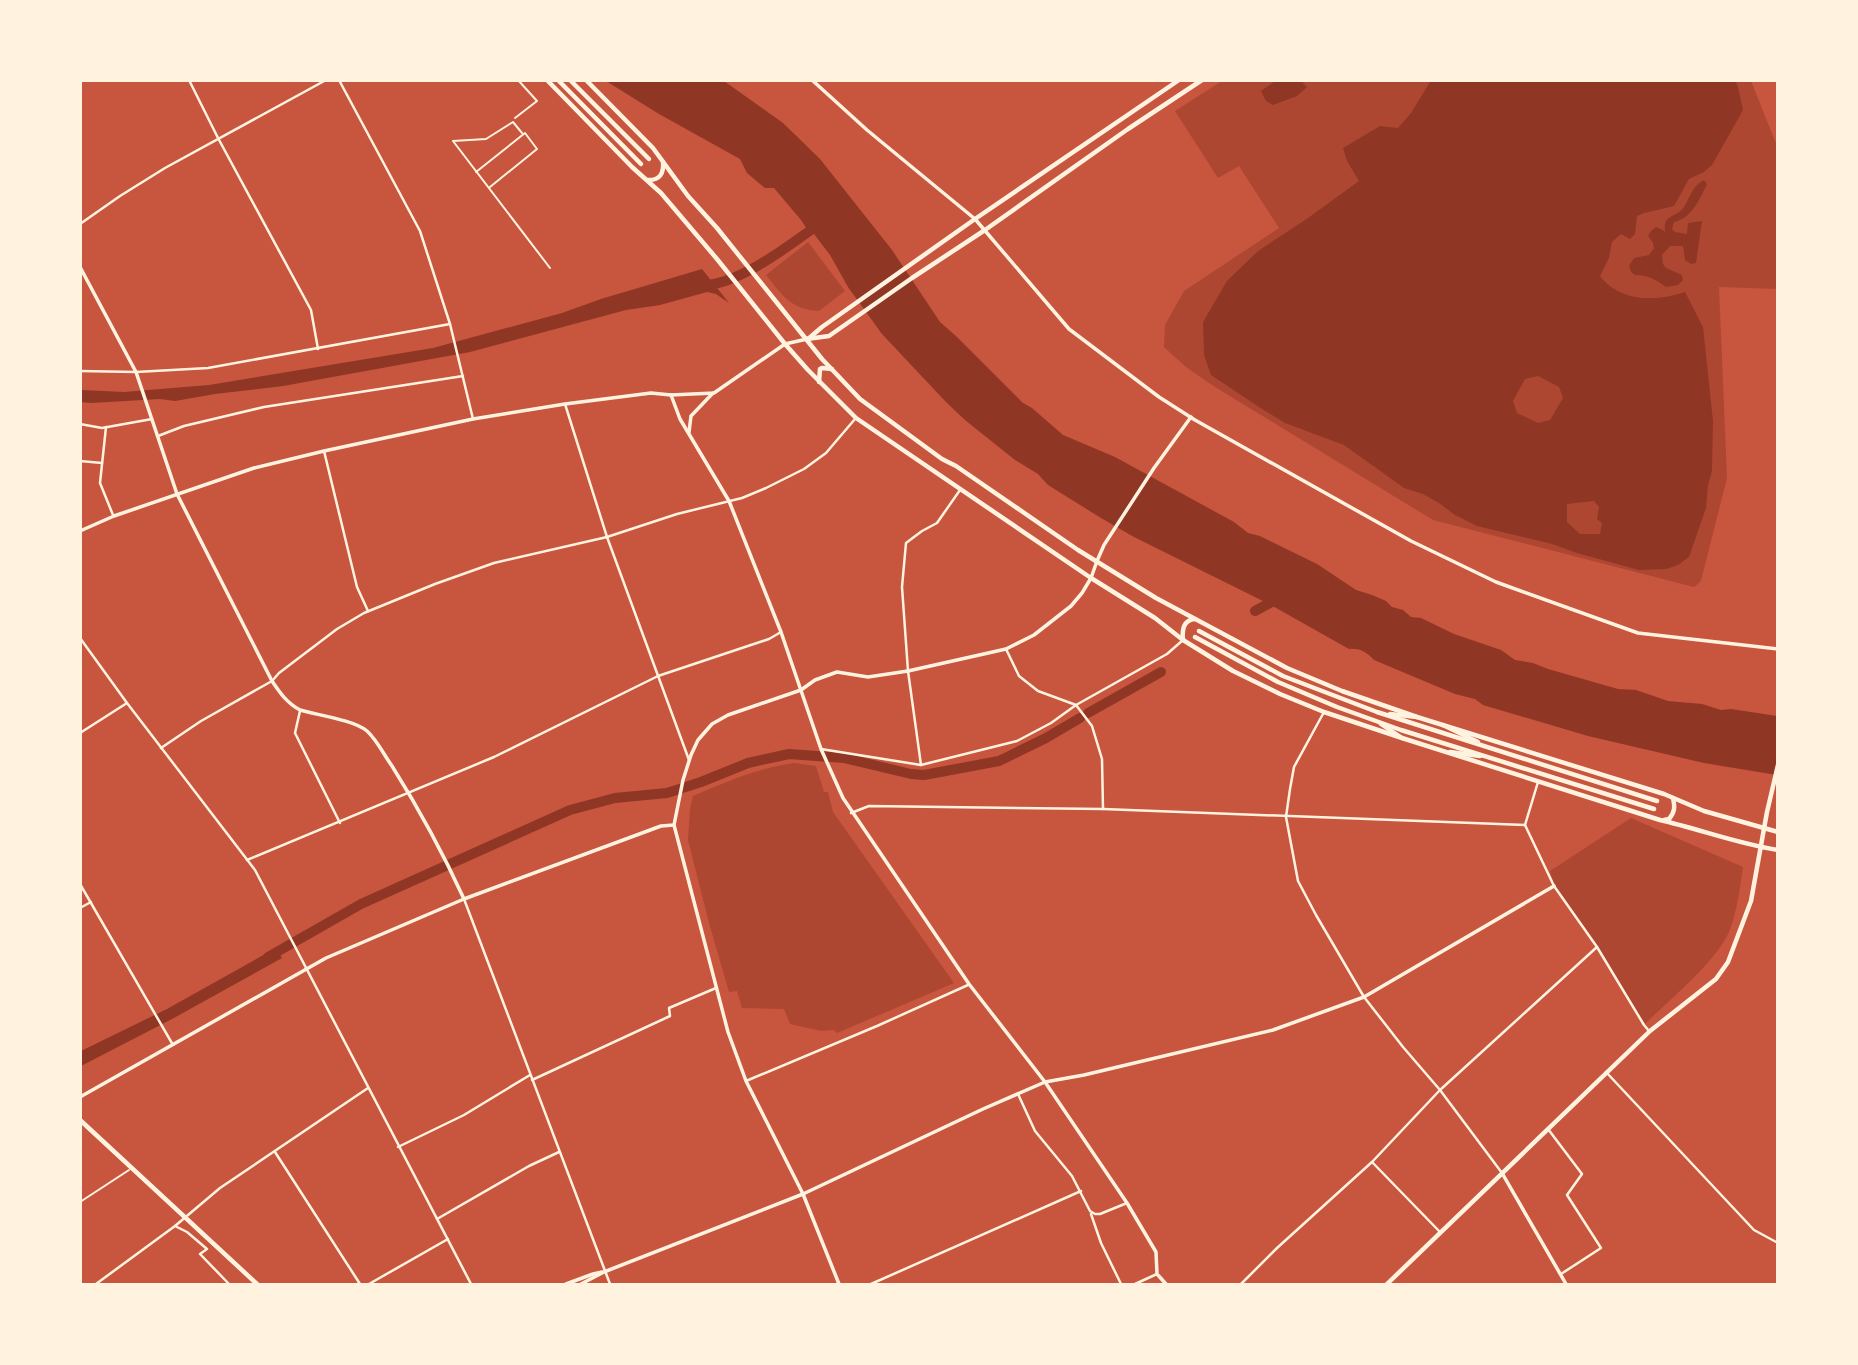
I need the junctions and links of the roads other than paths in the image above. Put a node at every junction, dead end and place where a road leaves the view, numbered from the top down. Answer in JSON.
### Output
{"nodes":[{"id":1,"x":188,"y":80,"type":"edge"},
{"id":2,"x":326,"y":80,"type":"edge"},
{"id":3,"x":339,"y":80,"type":"edge"},
{"id":4,"x":518,"y":80,"type":"edge"},
{"id":5,"x":547,"y":80,"type":"edge"},
{"id":6,"x":558,"y":80,"type":"edge"},
{"id":7,"x":570,"y":80,"type":"edge"},
{"id":8,"x":586,"y":80,"type":"edge"},
{"id":9,"x":812,"y":80,"type":"edge"},
{"id":10,"x":1178,"y":80,"type":"edge"},
{"id":11,"x":1202,"y":80,"type":"edge"},
{"id":12,"x":515,"y":118,"type":"dead end"},
{"id":13,"x":522,"y":133,"type":"dead end"},
{"id":14,"x":534,"y":137,"type":"dead end"},
{"id":15,"x":218,"y":138,"type":"junction"},
{"id":16,"x":530,"y":140,"type":"junction"},
{"id":17,"x":649,"y":159,"type":"dead end"},
{"id":18,"x":662,"y":160,"type":"junction"},
{"id":19,"x":641,"y":164,"type":"dead end"},
{"id":20,"x":476,"y":172,"type":"junction"},
{"id":21,"x":647,"y":180,"type":"junction"},
{"id":22,"x":490,"y":187,"type":"dead end"},
{"id":23,"x":975,"y":219,"type":"junction"},
{"id":24,"x":80,"y":224,"type":"edge"},
{"id":25,"x":985,"y":230,"type":"junction"},
{"id":26,"x":80,"y":267,"type":"edge"},
{"id":27,"x":550,"y":268,"type":"dead end"},
{"id":28,"x":450,"y":324,"type":"junction"},
{"id":29,"x":807,"y":340,"type":"junction"},
{"id":30,"x":785,"y":344,"type":"junction"},
{"id":31,"x":318,"y":349,"type":"junction"},
{"id":32,"x":832,"y":370,"type":"junction"},
{"id":33,"x":80,"y":372,"type":"edge"},
{"id":34,"x":136,"y":372,"type":"junction"},
{"id":35,"x":463,"y":376,"type":"junction"},
{"id":36,"x":819,"y":382,"type":"junction"},
{"id":37,"x":714,"y":393,"type":"junction"},
{"id":38,"x":671,"y":396,"type":"junction"},
{"id":39,"x":565,"y":404,"type":"junction"},
{"id":40,"x":1191,"y":417,"type":"junction"},
{"id":41,"x":856,"y":418,"type":"junction"},
{"id":42,"x":152,"y":419,"type":"junction"},
{"id":43,"x":473,"y":419,"type":"junction"},
{"id":44,"x":80,"y":424,"type":"edge"},
{"id":45,"x":106,"y":427,"type":"junction"},
{"id":46,"x":689,"y":434,"type":"junction"},
{"id":47,"x":158,"y":436,"type":"junction"},
{"id":48,"x":324,"y":451,"type":"junction"},
{"id":49,"x":80,"y":461,"type":"edge"},
{"id":50,"x":102,"y":463,"type":"junction"},
{"id":51,"x":960,"y":489,"type":"junction"},
{"id":52,"x":177,"y":494,"type":"junction"},
{"id":53,"x":729,"y":501,"type":"junction"},
{"id":54,"x":114,"y":516,"type":"junction"},
{"id":55,"x":80,"y":531,"type":"edge"},
{"id":56,"x":607,"y":537,"type":"junction"},
{"id":57,"x":1097,"y":561,"type":"junction"},
{"id":58,"x":1091,"y":578,"type":"junction"},
{"id":59,"x":368,"y":611,"type":"junction"},
{"id":60,"x":1196,"y":619,"type":"junction"},
{"id":61,"x":1199,"y":631,"type":"dead end"},
{"id":62,"x":781,"y":632,"type":"junction"},
{"id":63,"x":1195,"y":637,"type":"dead end"},
{"id":64,"x":80,"y":638,"type":"edge"},
{"id":65,"x":1183,"y":640,"type":"junction"},
{"id":66,"x":1006,"y":649,"type":"junction"},
{"id":67,"x":1777,"y":649,"type":"edge"},
{"id":68,"x":908,"y":671,"type":"junction"},
{"id":69,"x":658,"y":676,"type":"junction"},
{"id":70,"x":272,"y":681,"type":"junction"},
{"id":71,"x":801,"y":690,"type":"junction"},
{"id":72,"x":127,"y":703,"type":"junction"},
{"id":73,"x":1076,"y":705,"type":"junction"},
{"id":74,"x":300,"y":710,"type":"junction"},
{"id":75,"x":1324,"y":712,"type":"junction"},
{"id":76,"x":1377,"y":712,"type":"junction"},
{"id":77,"x":1417,"y":717,"type":"junction"},
{"id":78,"x":1374,"y":720,"type":"junction"},
{"id":79,"x":1443,"y":724,"type":"junction"},
{"id":80,"x":80,"y":733,"type":"edge"},
{"id":81,"x":1402,"y":738,"type":"junction"},
{"id":82,"x":161,"y":748,"type":"junction"},
{"id":83,"x":821,"y":749,"type":"junction"},
{"id":84,"x":1495,"y":750,"type":"junction"},
{"id":85,"x":1450,"y":752,"type":"junction"},
{"id":86,"x":1493,"y":758,"type":"junction"},
{"id":87,"x":689,"y":760,"type":"junction"},
{"id":88,"x":921,"y":765,"type":"junction"},
{"id":89,"x":1777,"y":765,"type":"edge"},
{"id":90,"x":1538,"y":782,"type":"junction"},
{"id":91,"x":409,"y":793,"type":"junction"},
{"id":92,"x":1673,"y":798,"type":"junction"},
{"id":93,"x":1657,"y":801,"type":"dead end"},
{"id":94,"x":1654,"y":808,"type":"dead end"},
{"id":95,"x":1103,"y":809,"type":"junction"},
{"id":96,"x":851,"y":813,"type":"junction"},
{"id":97,"x":1286,"y":817,"type":"junction"},
{"id":98,"x":1660,"y":820,"type":"junction"},
{"id":99,"x":340,"y":822,"type":"junction"},
{"id":100,"x":674,"y":825,"type":"junction"},
{"id":101,"x":1525,"y":825,"type":"junction"},
{"id":102,"x":1763,"y":829,"type":"junction"},
{"id":103,"x":1777,"y":832,"type":"edge"},
{"id":104,"x":1761,"y":848,"type":"junction"},
{"id":105,"x":1777,"y":850,"type":"edge"},
{"id":106,"x":247,"y":860,"type":"junction"},
{"id":107,"x":80,"y":884,"type":"edge"},
{"id":108,"x":1553,"y":886,"type":"junction"},
{"id":109,"x":464,"y":899,"type":"junction"},
{"id":110,"x":91,"y":902,"type":"junction"},
{"id":111,"x":80,"y":908,"type":"edge"},
{"id":112,"x":1597,"y":947,"type":"junction"},
{"id":113,"x":306,"y":968,"type":"junction"},
{"id":114,"x":969,"y":984,"type":"junction"},
{"id":115,"x":716,"y":988,"type":"junction"},
{"id":116,"x":1364,"y":997,"type":"junction"},
{"id":117,"x":1650,"y":1031,"type":"junction"},
{"id":118,"x":173,"y":1045,"type":"junction"},
{"id":119,"x":1606,"y":1072,"type":"junction"},
{"id":120,"x":530,"y":1075,"type":"junction"},
{"id":121,"x":531,"y":1080,"type":"junction"},
{"id":122,"x":746,"y":1081,"type":"junction"},
{"id":123,"x":1045,"y":1082,"type":"junction"},
{"id":124,"x":368,"y":1088,"type":"junction"},
{"id":125,"x":1440,"y":1090,"type":"junction"},
{"id":126,"x":1017,"y":1093,"type":"junction"},
{"id":127,"x":80,"y":1097,"type":"edge"},
{"id":128,"x":80,"y":1120,"type":"edge"},
{"id":129,"x":1548,"y":1129,"type":"junction"},
{"id":130,"x":398,"y":1147,"type":"junction"},
{"id":131,"x":274,"y":1150,"type":"junction"},
{"id":132,"x":559,"y":1152,"type":"junction"},
{"id":133,"x":1371,"y":1161,"type":"junction"},
{"id":134,"x":132,"y":1168,"type":"junction"},
{"id":135,"x":1502,"y":1172,"type":"junction"},
{"id":136,"x":1081,"y":1191,"type":"junction"},
{"id":137,"x":803,"y":1194,"type":"junction"},
{"id":138,"x":80,"y":1202,"type":"edge"},
{"id":139,"x":1127,"y":1203,"type":"junction"},
{"id":140,"x":1090,"y":1212,"type":"junction"},
{"id":141,"x":185,"y":1217,"type":"junction"},
{"id":142,"x":436,"y":1219,"type":"junction"},
{"id":143,"x":175,"y":1226,"type":"junction"},
{"id":144,"x":1440,"y":1233,"type":"junction"},
{"id":145,"x":448,"y":1240,"type":"junction"},
{"id":146,"x":1777,"y":1243,"type":"edge"},
{"id":147,"x":604,"y":1272,"type":"junction"},
{"id":148,"x":1157,"y":1274,"type":"junction"},
{"id":149,"x":1561,"y":1275,"type":"junction"},
{"id":150,"x":96,"y":1284,"type":"edge"},
{"id":151,"x":229,"y":1284,"type":"edge"},
{"id":152,"x":255,"y":1284,"type":"edge"},
{"id":153,"x":360,"y":1284,"type":"edge"},
{"id":154,"x":369,"y":1284,"type":"edge"},
{"id":155,"x":471,"y":1284,"type":"edge"},
{"id":156,"x":566,"y":1284,"type":"edge"},
{"id":157,"x":581,"y":1284,"type":"edge"},
{"id":158,"x":610,"y":1284,"type":"edge"},
{"id":159,"x":839,"y":1284,"type":"edge"},
{"id":160,"x":872,"y":1284,"type":"edge"},
{"id":161,"x":1121,"y":1284,"type":"edge"},
{"id":162,"x":1135,"y":1284,"type":"edge"},
{"id":163,"x":1166,"y":1284,"type":"edge"},
{"id":164,"x":1241,"y":1284,"type":"edge"},
{"id":165,"x":1387,"y":1284,"type":"edge"},
{"id":166,"x":1566,"y":1284,"type":"edge"}],
"edges":[{"from":1,"to":15,"type":"street"},
{"from":2,"to":15,"type":"street"},
{"from":3,"to":28,"type":"street"},
{"from":4,"to":12,"type":"street"},
{"from":5,"to":21,"type":"main road"},
{"from":6,"to":19,"type":"main road"},
{"from":7,"to":17,"type":"main road"},
{"from":8,"to":18,"type":"main road"},
{"from":9,"to":23,"type":"street"},
{"from":10,"to":23,"type":"main road"},
{"from":11,"to":25,"type":"main road"},
{"from":13,"to":20,"type":"street"},
{"from":14,"to":16,"type":"street"},
{"from":15,"to":24,"type":"street"},
{"from":15,"to":31,"type":"street"},
{"from":16,"to":20,"type":"street"},
{"from":16,"to":22,"type":"street"},
{"from":18,"to":21,"type":"main road"},
{"from":18,"to":29,"type":"main road"},
{"from":20,"to":27,"type":"street"},
{"from":21,"to":30,"type":"main road"},
{"from":23,"to":25,"type":"street"},
{"from":23,"to":29,"type":"main road"},
{"from":25,"to":29,"type":"main road"},
{"from":25,"to":40,"type":"street"},
{"from":26,"to":34,"type":"street"},
{"from":28,"to":31,"type":"street"},
{"from":28,"to":35,"type":"street"},
{"from":29,"to":30,"type":"street"},
{"from":29,"to":32,"type":"main road"},
{"from":30,"to":36,"type":"main road"},
{"from":30,"to":37,"type":"street"},
{"from":31,"to":34,"type":"street"},
{"from":32,"to":36,"type":"main road"},
{"from":32,"to":57,"type":"main road"},
{"from":33,"to":34,"type":"street"},
{"from":34,"to":42,"type":"street"},
{"from":35,"to":43,"type":"street"},
{"from":35,"to":47,"type":"street"},
{"from":36,"to":41,"type":"main road"},
{"from":37,"to":38,"type":"street"},
{"from":37,"to":46,"type":"street"},
{"from":38,"to":39,"type":"street"},
{"from":38,"to":46,"type":"street"},
{"from":39,"to":43,"type":"street"},
{"from":39,"to":56,"type":"street"},
{"from":40,"to":57,"type":"street"},
{"from":40,"to":67,"type":"street"},
{"from":41,"to":51,"type":"main road"},
{"from":41,"to":53,"type":"street"},
{"from":42,"to":45,"type":"street"},
{"from":42,"to":47,"type":"street"},
{"from":43,"to":48,"type":"street"},
{"from":44,"to":45,"type":"street"},
{"from":45,"to":50,"type":"street"},
{"from":46,"to":53,"type":"street"},
{"from":47,"to":52,"type":"street"},
{"from":48,"to":52,"type":"street"},
{"from":48,"to":59,"type":"street"},
{"from":49,"to":50,"type":"street"},
{"from":50,"to":54,"type":"street"},
{"from":51,"to":58,"type":"main road"},
{"from":51,"to":68,"type":"street"},
{"from":52,"to":54,"type":"street"},
{"from":52,"to":70,"type":"street"},
{"from":53,"to":56,"type":"street"},
{"from":53,"to":62,"type":"street"},
{"from":54,"to":55,"type":"street"},
{"from":56,"to":59,"type":"street"},
{"from":56,"to":69,"type":"street"},
{"from":57,"to":58,"type":"street"},
{"from":57,"to":60,"type":"main road"},
{"from":58,"to":65,"type":"main road"},
{"from":58,"to":66,"type":"street"},
{"from":59,"to":70,"type":"street"},
{"from":60,"to":65,"type":"main road"},
{"from":60,"to":77,"type":"main road"},
{"from":61,"to":76,"type":"main road"},
{"from":62,"to":69,"type":"street"},
{"from":62,"to":71,"type":"street"},
{"from":63,"to":78,"type":"main road"},
{"from":64,"to":72,"type":"street"},
{"from":65,"to":73,"type":"street"},
{"from":65,"to":75,"type":"main road"},
{"from":66,"to":68,"type":"street"},
{"from":66,"to":73,"type":"street"},
{"from":68,"to":71,"type":"street"},
{"from":68,"to":88,"type":"street"},
{"from":69,"to":87,"type":"street"},
{"from":69,"to":91,"type":"street"},
{"from":70,"to":74,"type":"street"},
{"from":70,"to":82,"type":"street"},
{"from":71,"to":83,"type":"street"},
{"from":71,"to":87,"type":"street"},
{"from":72,"to":80,"type":"street"},
{"from":72,"to":82,"type":"street"},
{"from":73,"to":88,"type":"street"},
{"from":73,"to":95,"type":"street"},
{"from":74,"to":91,"type":"street"},
{"from":74,"to":99,"type":"street"},
{"from":75,"to":81,"type":"main road"},
{"from":75,"to":97,"type":"street"},
{"from":76,"to":77,"type":"main road"},
{"from":76,"to":84,"type":"main road"},
{"from":77,"to":79,"type":"main road"},
{"from":78,"to":81,"type":"main road"},
{"from":78,"to":86,"type":"main road"},
{"from":79,"to":84,"type":"main road"},
{"from":79,"to":92,"type":"main road"},
{"from":81,"to":85,"type":"main road"},
{"from":82,"to":106,"type":"street"},
{"from":83,"to":88,"type":"street"},
{"from":83,"to":96,"type":"street"},
{"from":84,"to":93,"type":"main road"},
{"from":85,"to":86,"type":"main road"},
{"from":85,"to":90,"type":"main road"},
{"from":86,"to":94,"type":"main road"},
{"from":87,"to":100,"type":"street"},
{"from":89,"to":102,"type":"main road"},
{"from":90,"to":98,"type":"main road"},
{"from":90,"to":101,"type":"street"},
{"from":91,"to":99,"type":"street"},
{"from":91,"to":109,"type":"street"},
{"from":92,"to":98,"type":"main road"},
{"from":92,"to":102,"type":"main road"},
{"from":95,"to":96,"type":"street"},
{"from":95,"to":97,"type":"street"},
{"from":96,"to":114,"type":"street"},
{"from":97,"to":101,"type":"street"},
{"from":97,"to":116,"type":"street"},
{"from":98,"to":104,"type":"main road"},
{"from":99,"to":106,"type":"street"},
{"from":100,"to":109,"type":"street"},
{"from":100,"to":115,"type":"street"},
{"from":101,"to":108,"type":"street"},
{"from":102,"to":103,"type":"main road"},
{"from":102,"to":104,"type":"main road"},
{"from":104,"to":105,"type":"main road"},
{"from":104,"to":117,"type":"main road"},
{"from":106,"to":113,"type":"street"},
{"from":107,"to":110,"type":"street"},
{"from":108,"to":112,"type":"street"},
{"from":108,"to":116,"type":"street"},
{"from":109,"to":113,"type":"street"},
{"from":109,"to":120,"type":"street"},
{"from":110,"to":111,"type":"street"},
{"from":110,"to":118,"type":"street"},
{"from":112,"to":117,"type":"street"},
{"from":112,"to":125,"type":"street"},
{"from":113,"to":118,"type":"street"},
{"from":113,"to":124,"type":"street"},
{"from":114,"to":122,"type":"street"},
{"from":114,"to":123,"type":"street"},
{"from":115,"to":121,"type":"street"},
{"from":115,"to":122,"type":"street"},
{"from":116,"to":123,"type":"street"},
{"from":116,"to":125,"type":"street"},
{"from":117,"to":119,"type":"main road"},
{"from":118,"to":127,"type":"street"},
{"from":119,"to":129,"type":"main road"},
{"from":119,"to":146,"type":"street"},
{"from":120,"to":121,"type":"street"},
{"from":120,"to":130,"type":"street"},
{"from":121,"to":132,"type":"street"},
{"from":122,"to":137,"type":"street"},
{"from":123,"to":126,"type":"street"},
{"from":123,"to":139,"type":"street"},
{"from":124,"to":130,"type":"street"},
{"from":124,"to":131,"type":"street"},
{"from":125,"to":133,"type":"street"},
{"from":125,"to":135,"type":"street"},
{"from":126,"to":136,"type":"street"},
{"from":126,"to":137,"type":"street"},
{"from":128,"to":134,"type":"main road"},
{"from":129,"to":135,"type":"main road"},
{"from":129,"to":149,"type":"street"},
{"from":130,"to":142,"type":"street"},
{"from":131,"to":141,"type":"street"},
{"from":131,"to":153,"type":"street"},
{"from":132,"to":142,"type":"street"},
{"from":132,"to":147,"type":"street"},
{"from":133,"to":144,"type":"street"},
{"from":133,"to":164,"type":"street"},
{"from":134,"to":138,"type":"street"},
{"from":134,"to":141,"type":"main road"},
{"from":135,"to":144,"type":"main road"},
{"from":135,"to":149,"type":"street"},
{"from":136,"to":140,"type":"street"},
{"from":136,"to":160,"type":"street"},
{"from":137,"to":147,"type":"street"},
{"from":137,"to":159,"type":"street"},
{"from":139,"to":140,"type":"street"},
{"from":139,"to":148,"type":"street"},
{"from":140,"to":161,"type":"street"},
{"from":141,"to":143,"type":"street"},
{"from":141,"to":152,"type":"main road"},
{"from":142,"to":145,"type":"street"},
{"from":143,"to":150,"type":"street"},
{"from":143,"to":151,"type":"street"},
{"from":144,"to":165,"type":"main road"},
{"from":145,"to":154,"type":"street"},
{"from":145,"to":155,"type":"street"},
{"from":147,"to":156,"type":"street"},
{"from":147,"to":157,"type":"street"},
{"from":147,"to":158,"type":"street"},
{"from":148,"to":162,"type":"street"},
{"from":148,"to":163,"type":"street"},
{"from":149,"to":166,"type":"street"}]}
